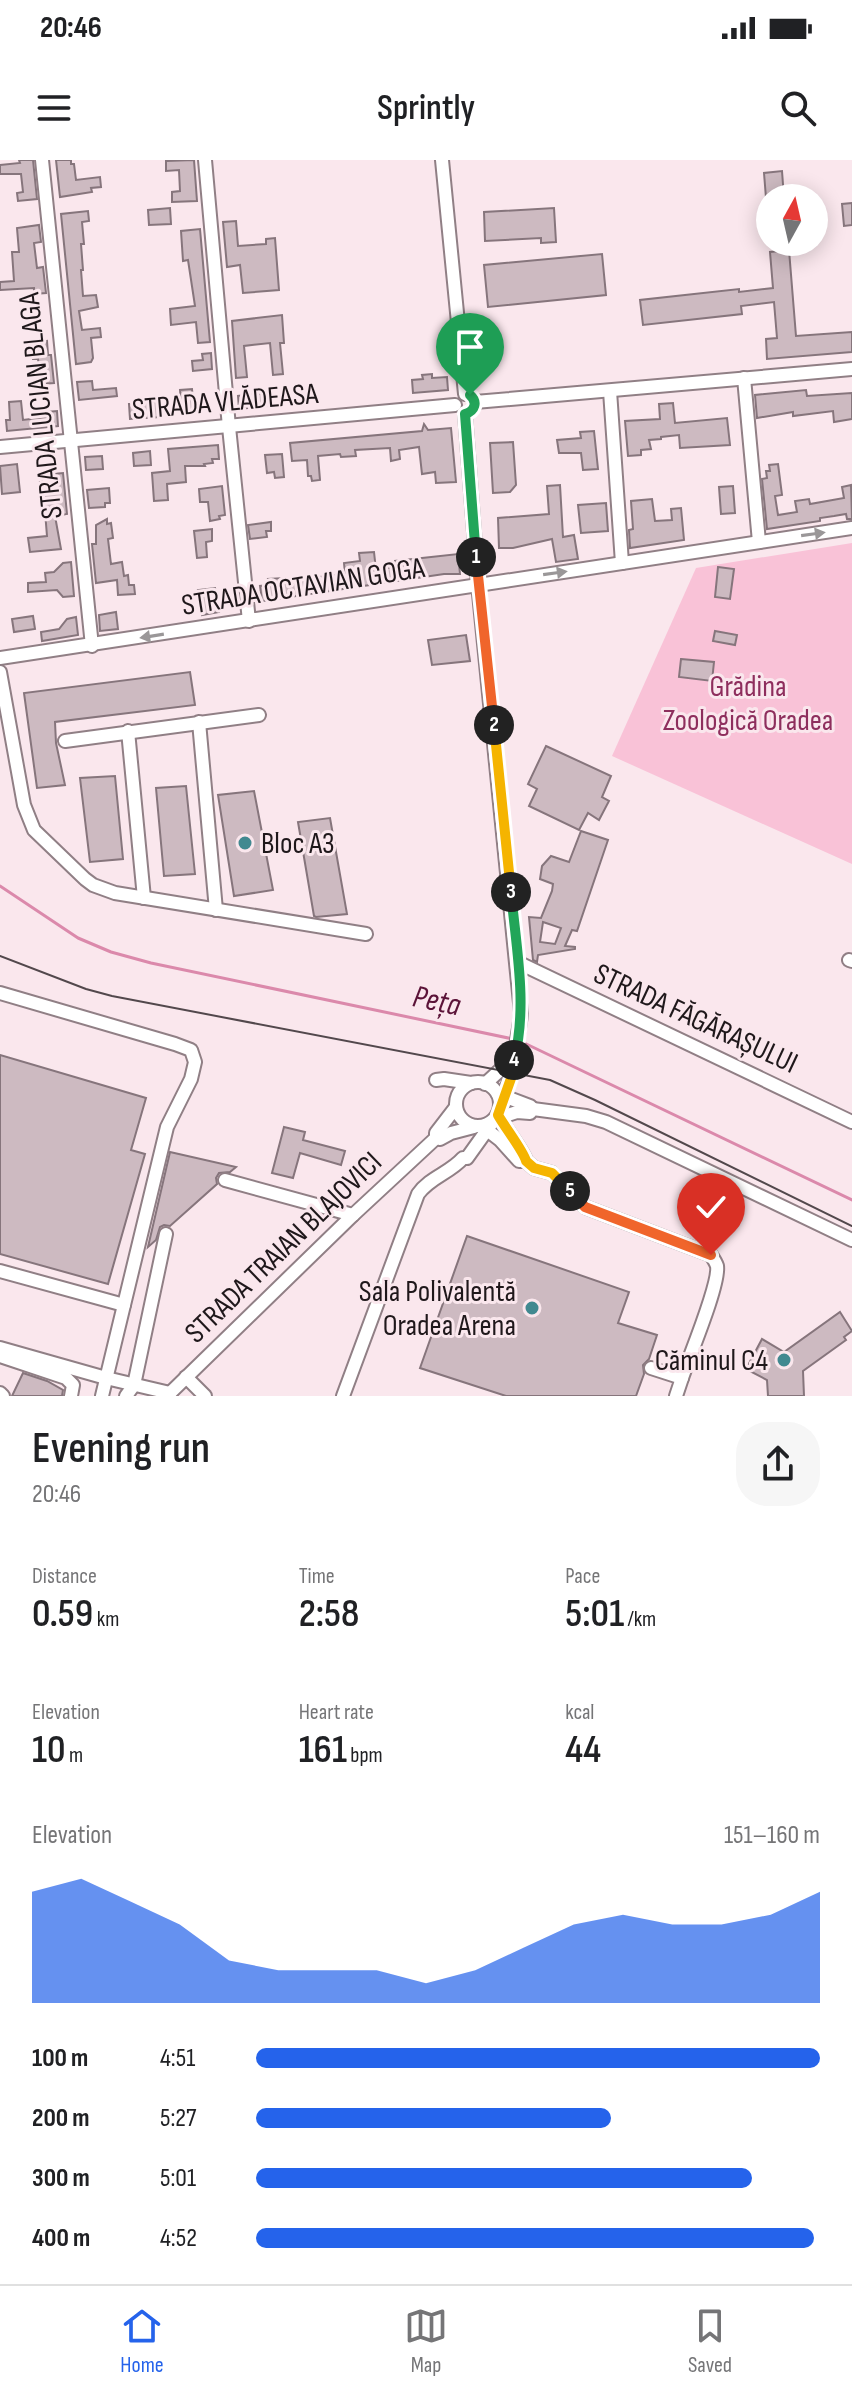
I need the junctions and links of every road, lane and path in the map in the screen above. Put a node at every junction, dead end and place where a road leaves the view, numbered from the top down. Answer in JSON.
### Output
{"nodes":[{"id":1,"x":42,"y":160,"type":"edge"},
{"id":2,"x":205,"y":160,"type":"edge"},
{"id":3,"x":442,"y":160,"type":"edge"},
{"id":4,"x":852,"y":369,"type":"edge"},
{"id":5,"x":744,"y":378,"type":"junction"},
{"id":6,"x":610,"y":391,"type":"junction"},
{"id":7,"x":470,"y":398,"type":"junction"},
{"id":8,"x":460,"y":409,"type":"junction"},
{"id":9,"x":229,"y":427,"type":"junction"},
{"id":10,"x":69,"y":441,"type":"junction"},
{"id":11,"x":0,"y":447,"type":"edge"},
{"id":12,"x":852,"y":528,"type":"edge"},
{"id":13,"x":759,"y":542,"type":"junction"},
{"id":14,"x":622,"y":563,"type":"junction"},
{"id":15,"x":478,"y":584,"type":"junction"},
{"id":16,"x":249,"y":621,"type":"junction"},
{"id":17,"x":92,"y":646,"type":"junction"},
{"id":18,"x":0,"y":658,"type":"edge"},
{"id":19,"x":0,"y":672,"type":"edge"},
{"id":20,"x":259,"y":715,"type":"dead end"},
{"id":21,"x":199,"y":722,"type":"junction"},
{"id":22,"x":128,"y":731,"type":"junction"},
{"id":23,"x":65,"y":741,"type":"dead end"},
{"id":24,"x":144,"y":898,"type":"junction"},
{"id":25,"x":216,"y":910,"type":"junction"},
{"id":26,"x":366,"y":934,"type":"dead end"},
{"id":27,"x":517,"y":962,"type":"junction"},
{"id":28,"x":0,"y":993,"type":"edge"},
{"id":29,"x":515,"y":1059,"type":"junction"},
{"id":30,"x":471,"y":1083,"type":"junction"},
{"id":31,"x":485,"y":1084,"type":"junction"},
{"id":32,"x":533,"y":1109,"type":"junction"},
{"id":33,"x":484,"y":1115,"type":"junction"},
{"id":34,"x":852,"y":1122,"type":"edge"},
{"id":35,"x":436,"y":1138,"type":"junction"},
{"id":36,"x":463,"y":1158,"type":"junction"},
{"id":37,"x":225,"y":1180,"type":"dead end"},
{"id":38,"x":353,"y":1215,"type":"junction"},
{"id":39,"x":166,"y":1234,"type":"dead end"},
{"id":40,"x":852,"y":1240,"type":"edge"},
{"id":41,"x":0,"y":1271,"type":"edge"},
{"id":42,"x":124,"y":1305,"type":"junction"},
{"id":43,"x":0,"y":1348,"type":"edge"},
{"id":44,"x":0,"y":1356,"type":"edge"},
{"id":45,"x":651,"y":1368,"type":"dead end"},
{"id":46,"x":186,"y":1377,"type":"junction"},
{"id":47,"x":106,"y":1378,"type":"junction"},
{"id":48,"x":682,"y":1378,"type":"junction"},
{"id":49,"x":130,"y":1390,"type":"edge"},
{"id":50,"x":168,"y":1395,"type":"edge"},
{"id":51,"x":72,"y":1396,"type":"edge"},
{"id":52,"x":102,"y":1396,"type":"edge"},
{"id":53,"x":205,"y":1396,"type":"edge"},
{"id":54,"x":343,"y":1396,"type":"edge"},
{"id":55,"x":676,"y":1396,"type":"edge"}],
"edges":[{"from":1,"to":10,"type":"street","name":"STRADA LUCIAN BLAGA"},
{"from":2,"to":9,"type":"street"},
{"from":3,"to":7,"type":"street"},
{"from":4,"to":5,"type":"street"},
{"from":5,"to":6,"type":"street"},
{"from":5,"to":13,"type":"street"},
{"from":6,"to":7,"type":"street"},
{"from":6,"to":14,"type":"street"},
{"from":7,"to":8,"type":"street"},
{"from":8,"to":9,"type":"street","name":"STRADA VLĂDEASA"},
{"from":8,"to":15,"type":"street","name":"STRADA TRAIAN BLAJOVICI"},
{"from":9,"to":10,"type":"street","name":"STRADA VLĂDEASA"},
{"from":9,"to":16,"type":"street"},
{"from":10,"to":11,"type":"street","name":"STRADA VLĂDEASA"},
{"from":10,"to":17,"type":"street","name":"STRADA LUCIAN BLAGA"},
{"from":13,"to":12,"type":"street","name":"STRADA OCTAVIAN GOGA","one_way":true},
{"from":13,"to":14,"type":"street","name":"STRADA OCTAVIAN GOGA"},
{"from":15,"to":14,"type":"street","name":"STRADA OCTAVIAN GOGA","one_way":true},
{"from":15,"to":16,"type":"street","name":"STRADA OCTAVIAN GOGA"},
{"from":15,"to":27,"type":"street","name":"STRADA TRAIAN BLAJOVICI"},
{"from":16,"to":17,"type":"street","name":"STRADA OCTAVIAN GOGA","one_way":true},
{"from":17,"to":18,"type":"street","name":"STRADA OCTAVIAN GOGA"},
{"from":19,"to":24,"type":"street"},
{"from":20,"to":21,"type":"street"},
{"from":21,"to":22,"type":"street"},
{"from":21,"to":25,"type":"street"},
{"from":22,"to":23,"type":"street"},
{"from":22,"to":24,"type":"street"},
{"from":24,"to":25,"type":"street"},
{"from":25,"to":26,"type":"street"},
{"from":27,"to":29,"type":"street","name":"STRADA TRAIAN BLAJOVICI"},
{"from":27,"to":34,"type":"street","name":"STRADA FĂGĂRAȘULUI"},
{"from":28,"to":42,"type":"street"},
{"from":29,"to":31,"type":"street"},
{"from":29,"to":33,"type":"street","name":"STRADA TRAIAN BLAJOVICI"},
{"from":30,"to":31,"type":"street"},
{"from":30,"to":33,"type":"street"},
{"from":30,"to":33,"type":"street"},
{"from":31,"to":33,"type":"street"},
{"from":32,"to":33,"type":"street"},
{"from":32,"to":33,"type":"street"},
{"from":32,"to":40,"type":"street"},
{"from":33,"to":35,"type":"street","name":"STRADA TRAIAN BLAJOVICI"},
{"from":33,"to":35,"type":"street","name":"STRADA TRAIAN BLAJOVICI"},
{"from":33,"to":36,"type":"street"},
{"from":33,"to":36,"type":"street"},
{"from":33,"to":48,"type":"street"},
{"from":35,"to":38,"type":"street","name":"STRADA TRAIAN BLAJOVICI"},
{"from":36,"to":54,"type":"street"},
{"from":37,"to":38,"type":"street"},
{"from":38,"to":46,"type":"street","name":"STRADA TRAIAN BLAJOVICI"},
{"from":39,"to":49,"type":"street"},
{"from":41,"to":42,"type":"street"},
{"from":42,"to":47,"type":"street"},
{"from":43,"to":47,"type":"street"},
{"from":44,"to":51,"type":"street"},
{"from":45,"to":48,"type":"street"},
{"from":46,"to":50,"type":"street","name":"STRADA TRAIAN BLAJOVICI"},
{"from":46,"to":53,"type":"street"},
{"from":47,"to":49,"type":"street"},
{"from":47,"to":52,"type":"street"},
{"from":48,"to":55,"type":"street"},
{"from":49,"to":50,"type":"street"}]}
